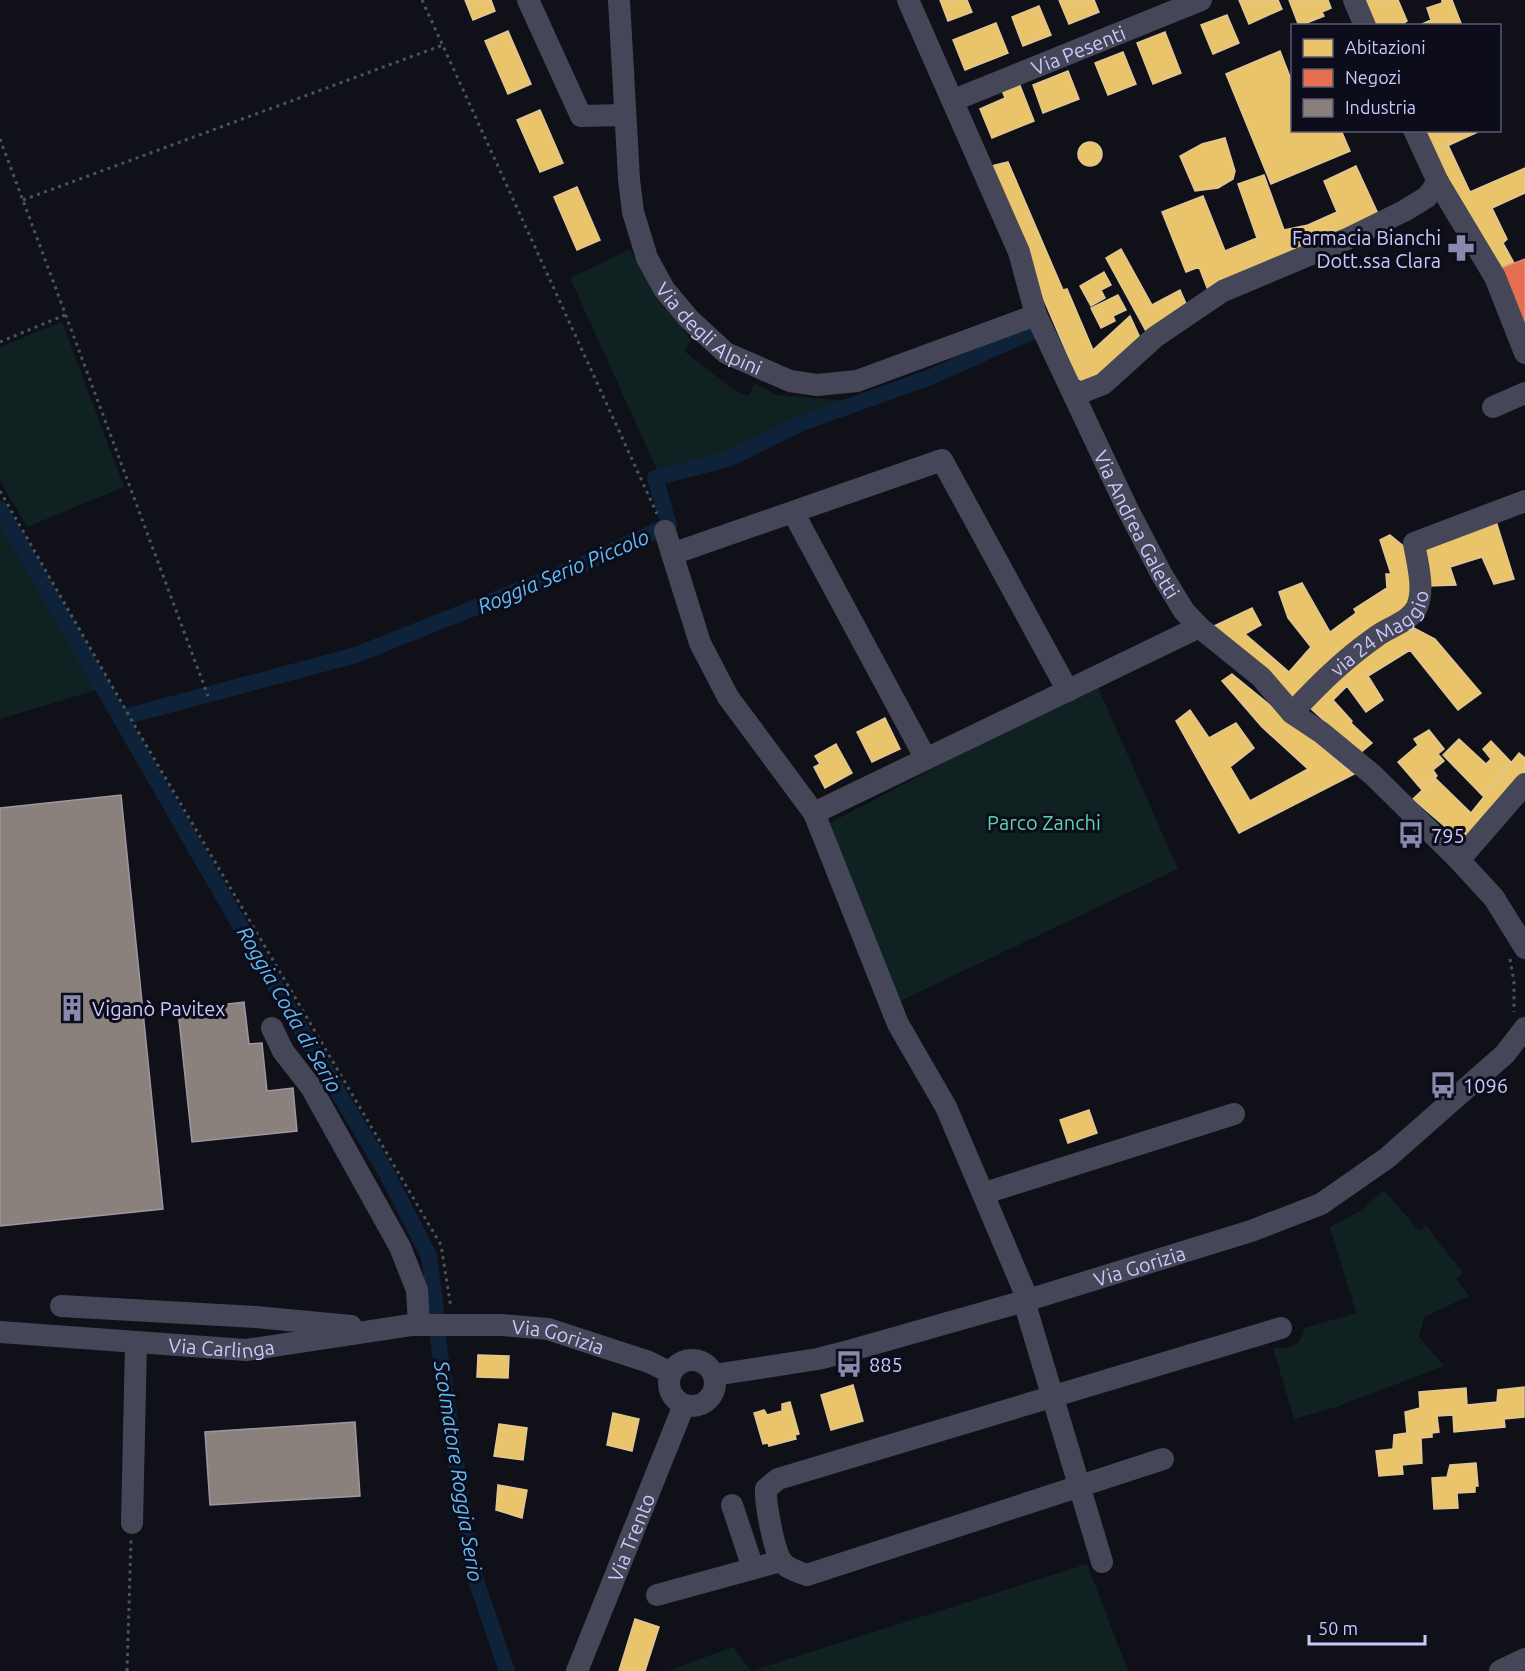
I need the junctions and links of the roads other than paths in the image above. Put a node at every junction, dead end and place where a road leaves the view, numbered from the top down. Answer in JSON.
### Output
{"nodes":[{"id":1,"x":528,"y":0,"type":"edge"},
{"id":2,"x":619,"y":0,"type":"edge"},
{"id":3,"x":909,"y":0,"type":"edge"},
{"id":4,"x":1201,"y":0,"type":"edge"},
{"id":5,"x":1354,"y":0,"type":"edge"},
{"id":6,"x":1364,"y":24,"type":"edge"},
{"id":7,"x":954,"y":100,"type":"junction"},
{"id":8,"x":626,"y":115,"type":"junction"},
{"id":9,"x":1415,"y":132,"type":"edge"},
{"id":10,"x":1438,"y":182,"type":"junction"},
{"id":11,"x":1036,"y":315,"type":"junction"},
{"id":12,"x":1525,"y":353,"type":"edge"},
{"id":13,"x":1525,"y":393,"type":"edge"},
{"id":14,"x":1075,"y":395,"type":"junction"},
{"id":15,"x":1494,"y":407,"type":"dead end"},
{"id":16,"x":1525,"y":501,"type":"edge"},
{"id":17,"x":793,"y":512,"type":"junction"},
{"id":18,"x":664,"y":531,"type":"road end"},
{"id":19,"x":672,"y":554,"type":"junction"},
{"id":20,"x":1199,"y":627,"type":"junction"},
{"id":21,"x":1068,"y":691,"type":"junction"},
{"id":22,"x":1292,"y":713,"type":"junction"},
{"id":23,"x":926,"y":759,"type":"junction"},
{"id":24,"x":1525,"y":784,"type":"edge"},
{"id":25,"x":814,"y":813,"type":"junction"},
{"id":26,"x":1460,"y":860,"type":"junction"},
{"id":27,"x":1520,"y":946,"type":"edge"},
{"id":28,"x":1519,"y":1023,"type":"edge"},
{"id":29,"x":272,"y":1028,"type":"dead end"},
{"id":30,"x":1518,"y":1043,"type":"edge"},
{"id":31,"x":1234,"y":1114,"type":"dead end"},
{"id":32,"x":985,"y":1193,"type":"junction"},
{"id":33,"x":1026,"y":1300,"type":"junction"},
{"id":34,"x":61,"y":1306,"type":"dead end"},
{"id":35,"x":447,"y":1315,"type":"joint"},
{"id":36,"x":419,"y":1325,"type":"junction"},
{"id":37,"x":1281,"y":1328,"type":"dead end"},
{"id":38,"x":376,"y":1330,"type":"junction"},
{"id":39,"x":0,"y":1332,"type":"edge"},
{"id":40,"x":136,"y":1343,"type":"junction"},
{"id":41,"x":671,"y":1373,"type":"junction"},
{"id":42,"x":714,"y":1375,"type":"junction"},
{"id":43,"x":1053,"y":1396,"type":"junction"},
{"id":44,"x":684,"y":1405,"type":"junction"},
{"id":45,"x":1163,"y":1459,"type":"dead end"},
{"id":46,"x":1080,"y":1485,"type":"junction"},
{"id":47,"x":732,"y":1505,"type":"dead end"},
{"id":48,"x":132,"y":1523,"type":"road end"},
{"id":49,"x":781,"y":1561,"type":"junction"},
{"id":50,"x":1102,"y":1563,"type":"dead end"},
{"id":51,"x":753,"y":1569,"type":"junction"},
{"id":52,"x":657,"y":1595,"type":"dead end"},
{"id":53,"x":1525,"y":1659,"type":"edge"},
{"id":54,"x":577,"y":1671,"type":"edge"},
{"id":55,"x":1500,"y":1671,"type":"edge"}],
"edges":[{"from":1,"to":8,"type":"street"},
{"from":2,"to":8,"type":"street","name":"Via degli Alpini"},
{"from":3,"to":7,"type":"street","name":"Via Andrea Galetti"},
{"from":4,"to":7,"type":"street","name":"Via Pesenti"},
{"from":5,"to":6,"type":"street"},
{"from":7,"to":11,"type":"street","name":"Via Andrea Galetti"},
{"from":8,"to":11,"type":"street","name":"Via degli Alpini"},
{"from":9,"to":10,"type":"street"},
{"from":10,"to":12,"type":"street"},
{"from":10,"to":14,"type":"street"},
{"from":11,"to":14,"type":"street","name":"Via Andrea Galetti"},
{"from":13,"to":15,"type":"street"},
{"from":14,"to":20,"type":"street","name":"Via Andrea Galetti"},
{"from":16,"to":22,"type":"street","name":"via 24 Maggio"},
{"from":17,"to":19,"type":"street"},
{"from":17,"to":21,"type":"street"},
{"from":17,"to":23,"type":"street"},
{"from":18,"to":19,"type":"street"},
{"from":19,"to":25,"type":"street"},
{"from":20,"to":21,"type":"street"},
{"from":20,"to":22,"type":"street","name":"Via Andrea Galetti"},
{"from":21,"to":23,"type":"street"},
{"from":22,"to":26,"type":"street","name":"Via Andrea Galetti"},
{"from":23,"to":25,"type":"street"},
{"from":24,"to":26,"type":"street"},
{"from":25,"to":32,"type":"street"},
{"from":26,"to":27,"type":"street","name":"Via Andrea Galetti"},
{"from":28,"to":30,"type":"street","name":"Via Gorizia"},
{"from":29,"to":36,"type":"street"},
{"from":30,"to":33,"type":"street","name":"Via Gorizia"},
{"from":31,"to":32,"type":"street"},
{"from":32,"to":33,"type":"street"},
{"from":33,"to":42,"type":"street","name":"Via Gorizia"},
{"from":33,"to":43,"type":"street"},
{"from":34,"to":38,"type":"street"},
{"from":35,"to":36,"type":"street","name":"Via Carlinga"},
{"from":35,"to":41,"type":"street","name":"Via Gorizia"},
{"from":36,"to":38,"type":"street","name":"Via Carlinga"},
{"from":37,"to":43,"type":"street"},
{"from":38,"to":40,"type":"street","name":"Via Carlinga"},
{"from":39,"to":40,"type":"street","name":"Via Carlinga"},
{"from":40,"to":48,"type":"street"},
{"from":41,"to":42,"type":"street"},
{"from":41,"to":44,"type":"street"},
{"from":42,"to":44,"type":"street"},
{"from":43,"to":46,"type":"street"},
{"from":43,"to":49,"type":"street"},
{"from":44,"to":54,"type":"street","name":"Via Trento"},
{"from":45,"to":46,"type":"street"},
{"from":46,"to":49,"type":"street"},
{"from":46,"to":50,"type":"street"},
{"from":47,"to":51,"type":"street"},
{"from":49,"to":51,"type":"street"},
{"from":51,"to":52,"type":"street"},
{"from":53,"to":55,"type":"street"}]}
